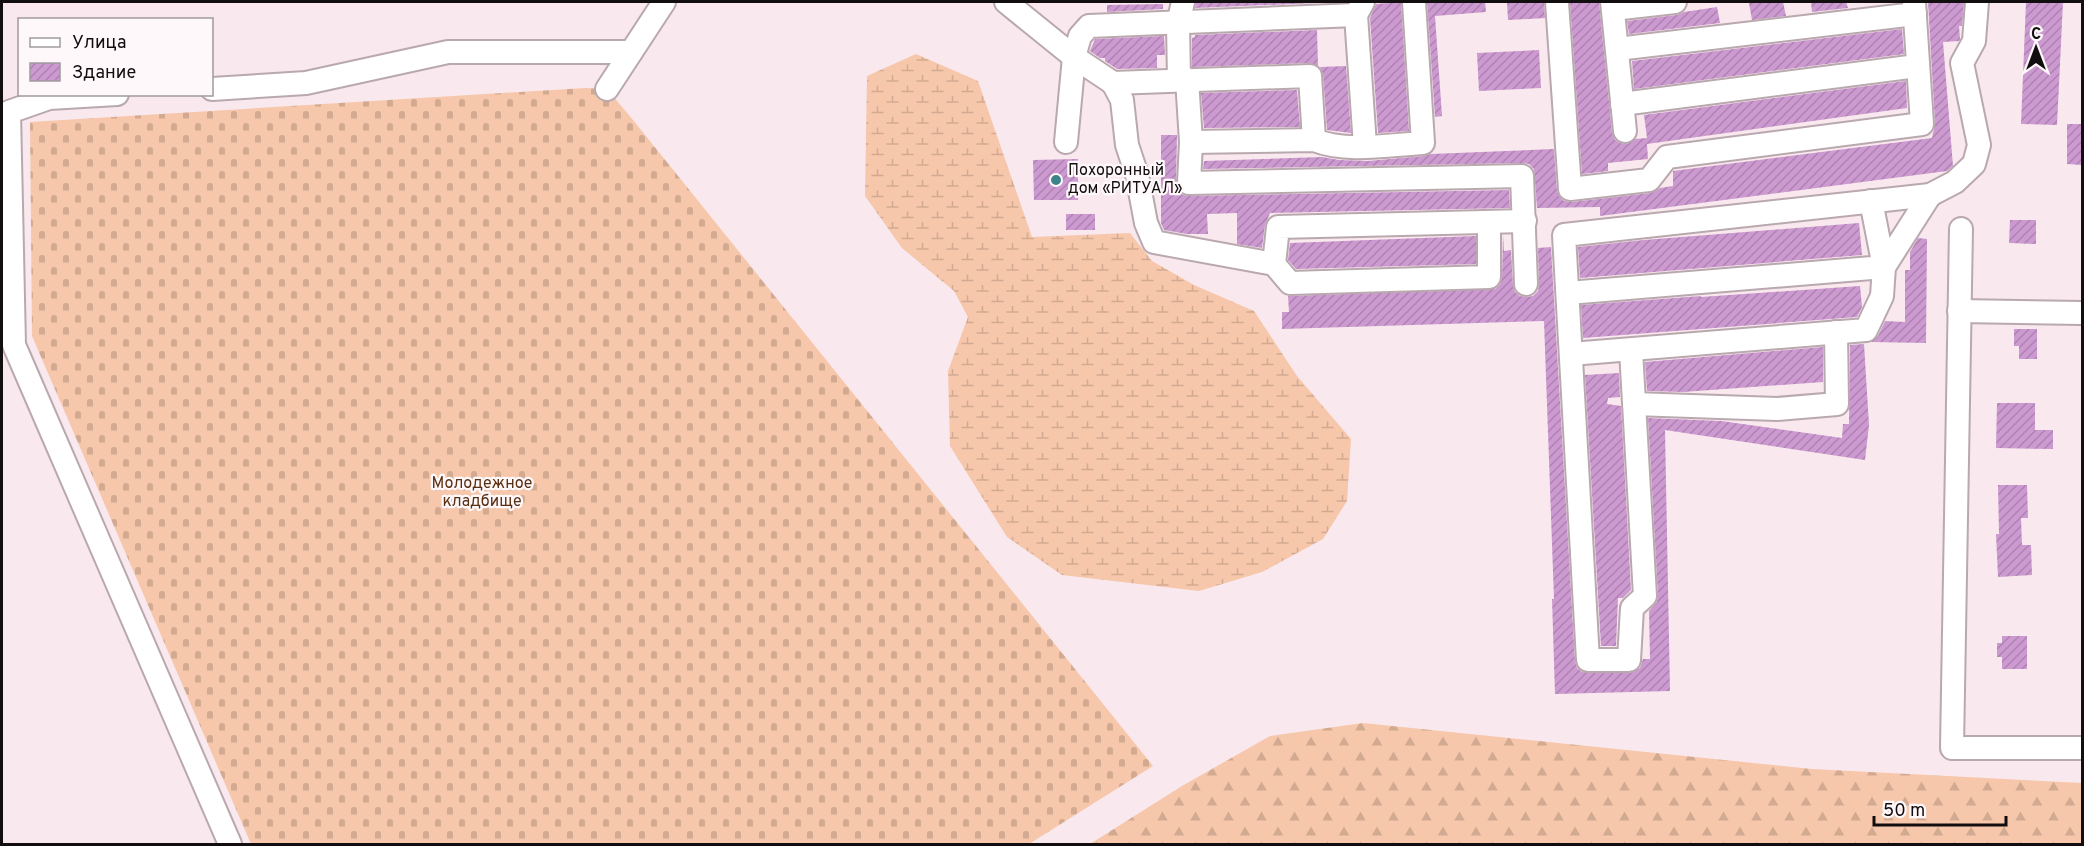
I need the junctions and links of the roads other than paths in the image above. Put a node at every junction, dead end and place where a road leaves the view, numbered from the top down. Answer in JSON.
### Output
{"nodes":[{"id":1,"x":664,"y":2,"type":"edge"},
{"id":2,"x":1006,"y":2,"type":"edge"},
{"id":3,"x":1183,"y":2,"type":"edge"},
{"id":4,"x":1414,"y":2,"type":"edge"},
{"id":5,"x":1557,"y":2,"type":"edge"},
{"id":6,"x":1675,"y":2,"type":"edge"},
{"id":7,"x":1977,"y":2,"type":"edge"},
{"id":8,"x":1612,"y":5,"type":"edge"},
{"id":9,"x":1360,"y":8,"type":"edge"},
{"id":10,"x":1914,"y":8,"type":"edge"},
{"id":11,"x":1178,"y":24,"type":"junction"},
{"id":12,"x":1617,"y":49,"type":"junction"},
{"id":13,"x":631,"y":52,"type":"junction"},
{"id":14,"x":1074,"y":57,"type":"junction"},
{"id":15,"x":1917,"y":66,"type":"junction"},
{"id":16,"x":1183,"y":79,"type":"junction"},
{"id":17,"x":1113,"y":83,"type":"junction"},
{"id":18,"x":213,"y":89,"type":"edge"},
{"id":19,"x":606,"y":89,"type":"dead end"},
{"id":20,"x":90,"y":96,"type":"edge"},
{"id":21,"x":1622,"y":104,"type":"junction"},
{"id":22,"x":1625,"y":131,"type":"dead end"},
{"id":23,"x":1314,"y":140,"type":"junction"},
{"id":24,"x":1066,"y":142,"type":"dead end"},
{"id":25,"x":1191,"y":142,"type":"junction"},
{"id":26,"x":1365,"y":146,"type":"junction"},
{"id":27,"x":1930,"y":195,"type":"junction"},
{"id":28,"x":1871,"y":201,"type":"junction"},
{"id":29,"x":1525,"y":221,"type":"junction"},
{"id":30,"x":1490,"y":222,"type":"junction"},
{"id":31,"x":1961,"y":229,"type":"dead end"},
{"id":32,"x":1274,"y":264,"type":"junction"},
{"id":33,"x":1884,"y":267,"type":"junction"},
{"id":34,"x":1526,"y":284,"type":"dead end"},
{"id":35,"x":1568,"y":294,"type":"junction"},
{"id":36,"x":1959,"y":311,"type":"junction"},
{"id":37,"x":2082,"y":313,"type":"edge"},
{"id":38,"x":1836,"y":333,"type":"junction"},
{"id":39,"x":1630,"y":350,"type":"junction"},
{"id":40,"x":1571,"y":354,"type":"junction"},
{"id":41,"x":1634,"y":404,"type":"junction"},
{"id":42,"x":2082,"y":748,"type":"edge"},
{"id":43,"x":230,"y":844,"type":"edge"}],
"edges":[{"from":1,"to":13,"type":"street"},
{"from":2,"to":14,"type":"street"},
{"from":3,"to":11,"type":"street"},
{"from":4,"to":26,"type":"street"},
{"from":5,"to":15,"type":"street"},
{"from":6,"to":8,"type":"street"},
{"from":7,"to":27,"type":"street"},
{"from":8,"to":12,"type":"street"},
{"from":9,"to":11,"type":"street"},
{"from":9,"to":26,"type":"street"},
{"from":10,"to":12,"type":"street"},
{"from":10,"to":15,"type":"street"},
{"from":11,"to":14,"type":"street"},
{"from":11,"to":16,"type":"street"},
{"from":12,"to":21,"type":"street"},
{"from":13,"to":18,"type":"street"},
{"from":13,"to":19,"type":"street"},
{"from":14,"to":17,"type":"street"},
{"from":14,"to":24,"type":"street"},
{"from":15,"to":21,"type":"street"},
{"from":16,"to":17,"type":"street"},
{"from":16,"to":23,"type":"street"},
{"from":16,"to":25,"type":"street"},
{"from":17,"to":32,"type":"street"},
{"from":20,"to":43,"type":"street"},
{"from":21,"to":22,"type":"street"},
{"from":23,"to":25,"type":"street"},
{"from":23,"to":26,"type":"street"},
{"from":25,"to":29,"type":"street"},
{"from":27,"to":28,"type":"street"},
{"from":27,"to":33,"type":"street"},
{"from":28,"to":33,"type":"street"},
{"from":28,"to":35,"type":"street"},
{"from":29,"to":30,"type":"street"},
{"from":29,"to":34,"type":"street"},
{"from":30,"to":32,"type":"street"},
{"from":30,"to":32,"type":"street"},
{"from":31,"to":36,"type":"street"},
{"from":33,"to":35,"type":"street"},
{"from":33,"to":38,"type":"street"},
{"from":35,"to":40,"type":"street"},
{"from":36,"to":37,"type":"street"},
{"from":36,"to":42,"type":"street"},
{"from":38,"to":39,"type":"street"},
{"from":38,"to":41,"type":"street"},
{"from":39,"to":40,"type":"street"},
{"from":39,"to":41,"type":"street"},
{"from":40,"to":41,"type":"street"}]}
